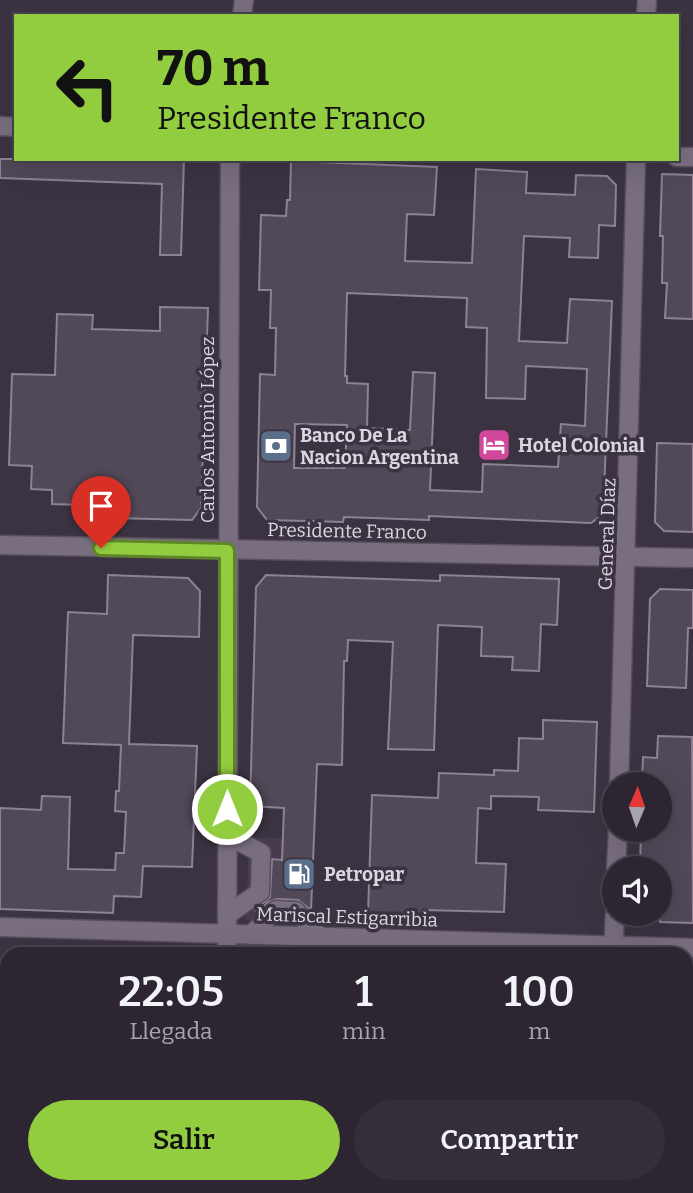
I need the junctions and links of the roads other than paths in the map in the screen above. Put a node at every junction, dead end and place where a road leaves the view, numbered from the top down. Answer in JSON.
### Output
{"nodes":[{"id":1,"x":230,"y":161,"type":"edge"},
{"id":2,"x":636,"y":161,"type":"edge"},
{"id":3,"x":0,"y":545,"type":"edge"},
{"id":4,"x":227,"y":551,"type":"junction"},
{"id":5,"x":627,"y":557,"type":"junction"},
{"id":6,"x":693,"y":558,"type":"edge"},
{"id":7,"x":619,"y":772,"type":"edge"},
{"id":8,"x":227,"y":835,"type":"junction"},
{"id":9,"x":260,"y":892,"type":"junction"},
{"id":10,"x":276,"y":910,"type":"junction"},
{"id":11,"x":227,"y":915,"type":"junction"},
{"id":12,"x":615,"y":926,"type":"edge"},
{"id":13,"x":0,"y":927,"type":"edge"},
{"id":14,"x":227,"y":934,"type":"junction"},
{"id":15,"x":251,"y":935,"type":"junction"},
{"id":16,"x":320,"y":937,"type":"junction"},
{"id":17,"x":227,"y":947,"type":"edge"},
{"id":18,"x":546,"y":947,"type":"edge"},
{"id":19,"x":614,"y":947,"type":"edge"}],
"edges":[{"from":1,"to":4,"type":"street","name":"Carlos Antonio López"},
{"from":2,"to":5,"type":"street","name":"General Díaz"},
{"from":3,"to":4,"type":"street","name":"Presidente Franco"},
{"from":4,"to":5,"type":"street","name":"Presidente Franco"},
{"from":4,"to":8,"type":"street","name":"Carlos Antonio López"},
{"from":5,"to":6,"type":"street","name":"Presidente Franco"},
{"from":5,"to":7,"type":"street","name":"General Díaz"},
{"from":8,"to":9,"type":"street"},
{"from":8,"to":11,"type":"street","name":"Carlos Antonio López"},
{"from":9,"to":10,"type":"street"},
{"from":9,"to":11,"type":"street"},
{"from":10,"to":15,"type":"street"},
{"from":10,"to":16,"type":"street"},
{"from":11,"to":14,"type":"street","name":"Carlos Antonio López"},
{"from":12,"to":19,"type":"street"},
{"from":13,"to":14,"type":"street","name":"Mariscal Estigarribia"},
{"from":14,"to":15,"type":"street","name":"Mariscal Estigarribia"},
{"from":14,"to":17,"type":"street","name":"Carlos Antonio López"},
{"from":15,"to":16,"type":"street","name":"Mariscal Estigarribia"},
{"from":16,"to":18,"type":"street","name":"Mariscal Estigarribia"}]}
